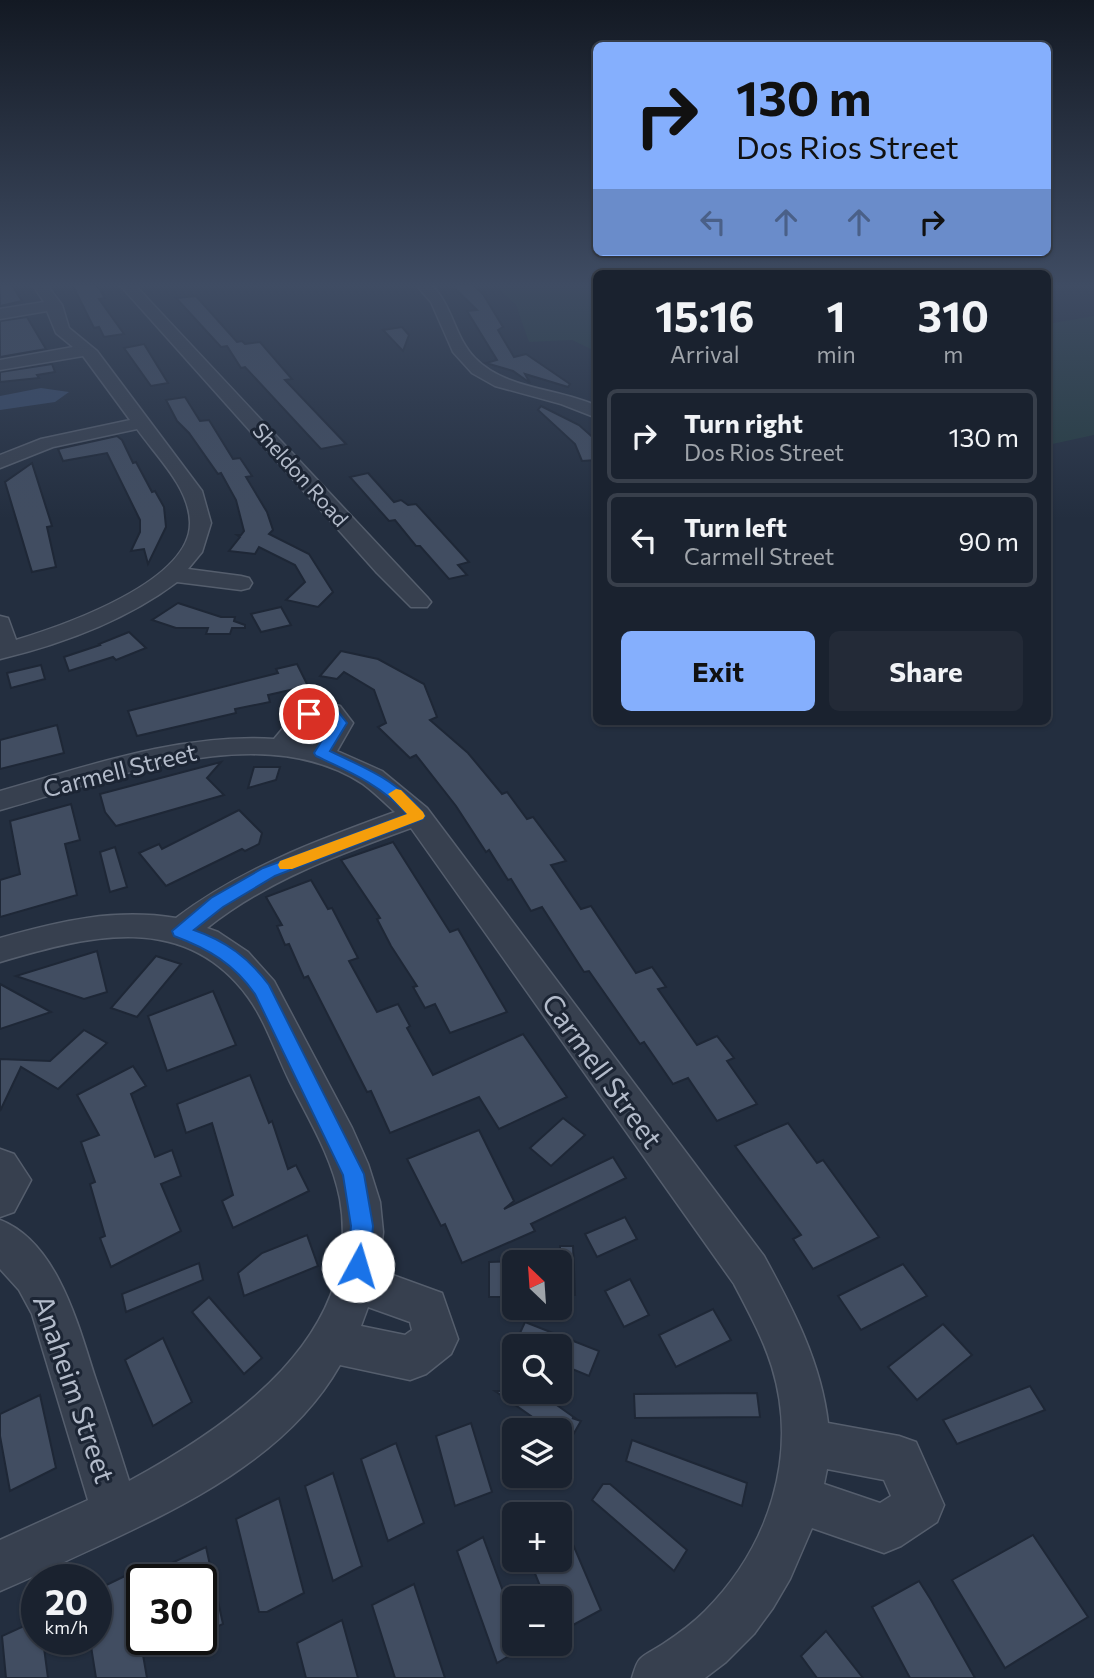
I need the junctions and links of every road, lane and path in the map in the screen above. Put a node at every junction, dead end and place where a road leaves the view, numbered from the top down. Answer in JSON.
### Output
{"nodes":[{"id":1,"x":97,"y":362,"type":"edge"},
{"id":2,"x":197,"y":362,"type":"edge"},
{"id":3,"x":469,"y":362,"type":"edge"},
{"id":4,"x":593,"y":412,"type":"edge"},
{"id":5,"x":142,"y":423,"type":"junction"},
{"id":6,"x":1,"y":460,"type":"edge"},
{"id":7,"x":171,"y":574,"type":"junction"},
{"id":8,"x":241,"y":583,"type":"dead end"},
{"id":9,"x":419,"y":602,"type":"dead end"},
{"id":10,"x":0,"y":623,"type":"edge"},
{"id":11,"x":4,"y":652,"type":"edge"},
{"id":12,"x":0,"y":801,"type":"edge"},
{"id":13,"x":417,"y":816,"type":"junction"},
{"id":14,"x":181,"y":931,"type":"junction"},
{"id":15,"x":0,"y":950,"type":"edge"},
{"id":16,"x":0,"y":1166,"type":"edge"},
{"id":17,"x":0,"y":1199,"type":"edge"},
{"id":18,"x":0,"y":1239,"type":"edge"},
{"id":19,"x":355,"y":1282,"type":"junction"},
{"id":20,"x":331,"y":1342,"type":"junction"},
{"id":21,"x":804,"y":1442,"type":"junction"},
{"id":22,"x":796,"y":1499,"type":"junction"},
{"id":23,"x":115,"y":1511,"type":"junction"},
{"id":24,"x":0,"y":1566,"type":"edge"},
{"id":25,"x":658,"y":1678,"type":"edge"}],
"edges":[{"from":1,"to":5,"type":"street"},
{"from":2,"to":9,"type":"street","name":"Sheldon Road"},
{"from":3,"to":4,"type":"street"},
{"from":5,"to":6,"type":"street"},
{"from":5,"to":7,"type":"street"},
{"from":7,"to":8,"type":"street"},
{"from":7,"to":11,"type":"street"},
{"from":10,"to":11,"type":"street"},
{"from":12,"to":13,"type":"street","name":"Carmell Street"},
{"from":13,"to":14,"type":"street"},
{"from":13,"to":21,"type":"street","name":"Carmell Street"},
{"from":14,"to":15,"type":"street"},
{"from":14,"to":19,"type":"street"},
{"from":16,"to":17,"type":"street"},
{"from":18,"to":23,"type":"street","name":"Anaheim Street"},
{"from":19,"to":20,"type":"street"},
{"from":19,"to":20,"type":"street"},
{"from":20,"to":23,"type":"street"},
{"from":21,"to":22,"type":"street","name":"Carmell Street"},
{"from":21,"to":22,"type":"street"},
{"from":22,"to":25,"type":"street","name":"Carmell Street"},
{"from":23,"to":24,"type":"street"}]}
